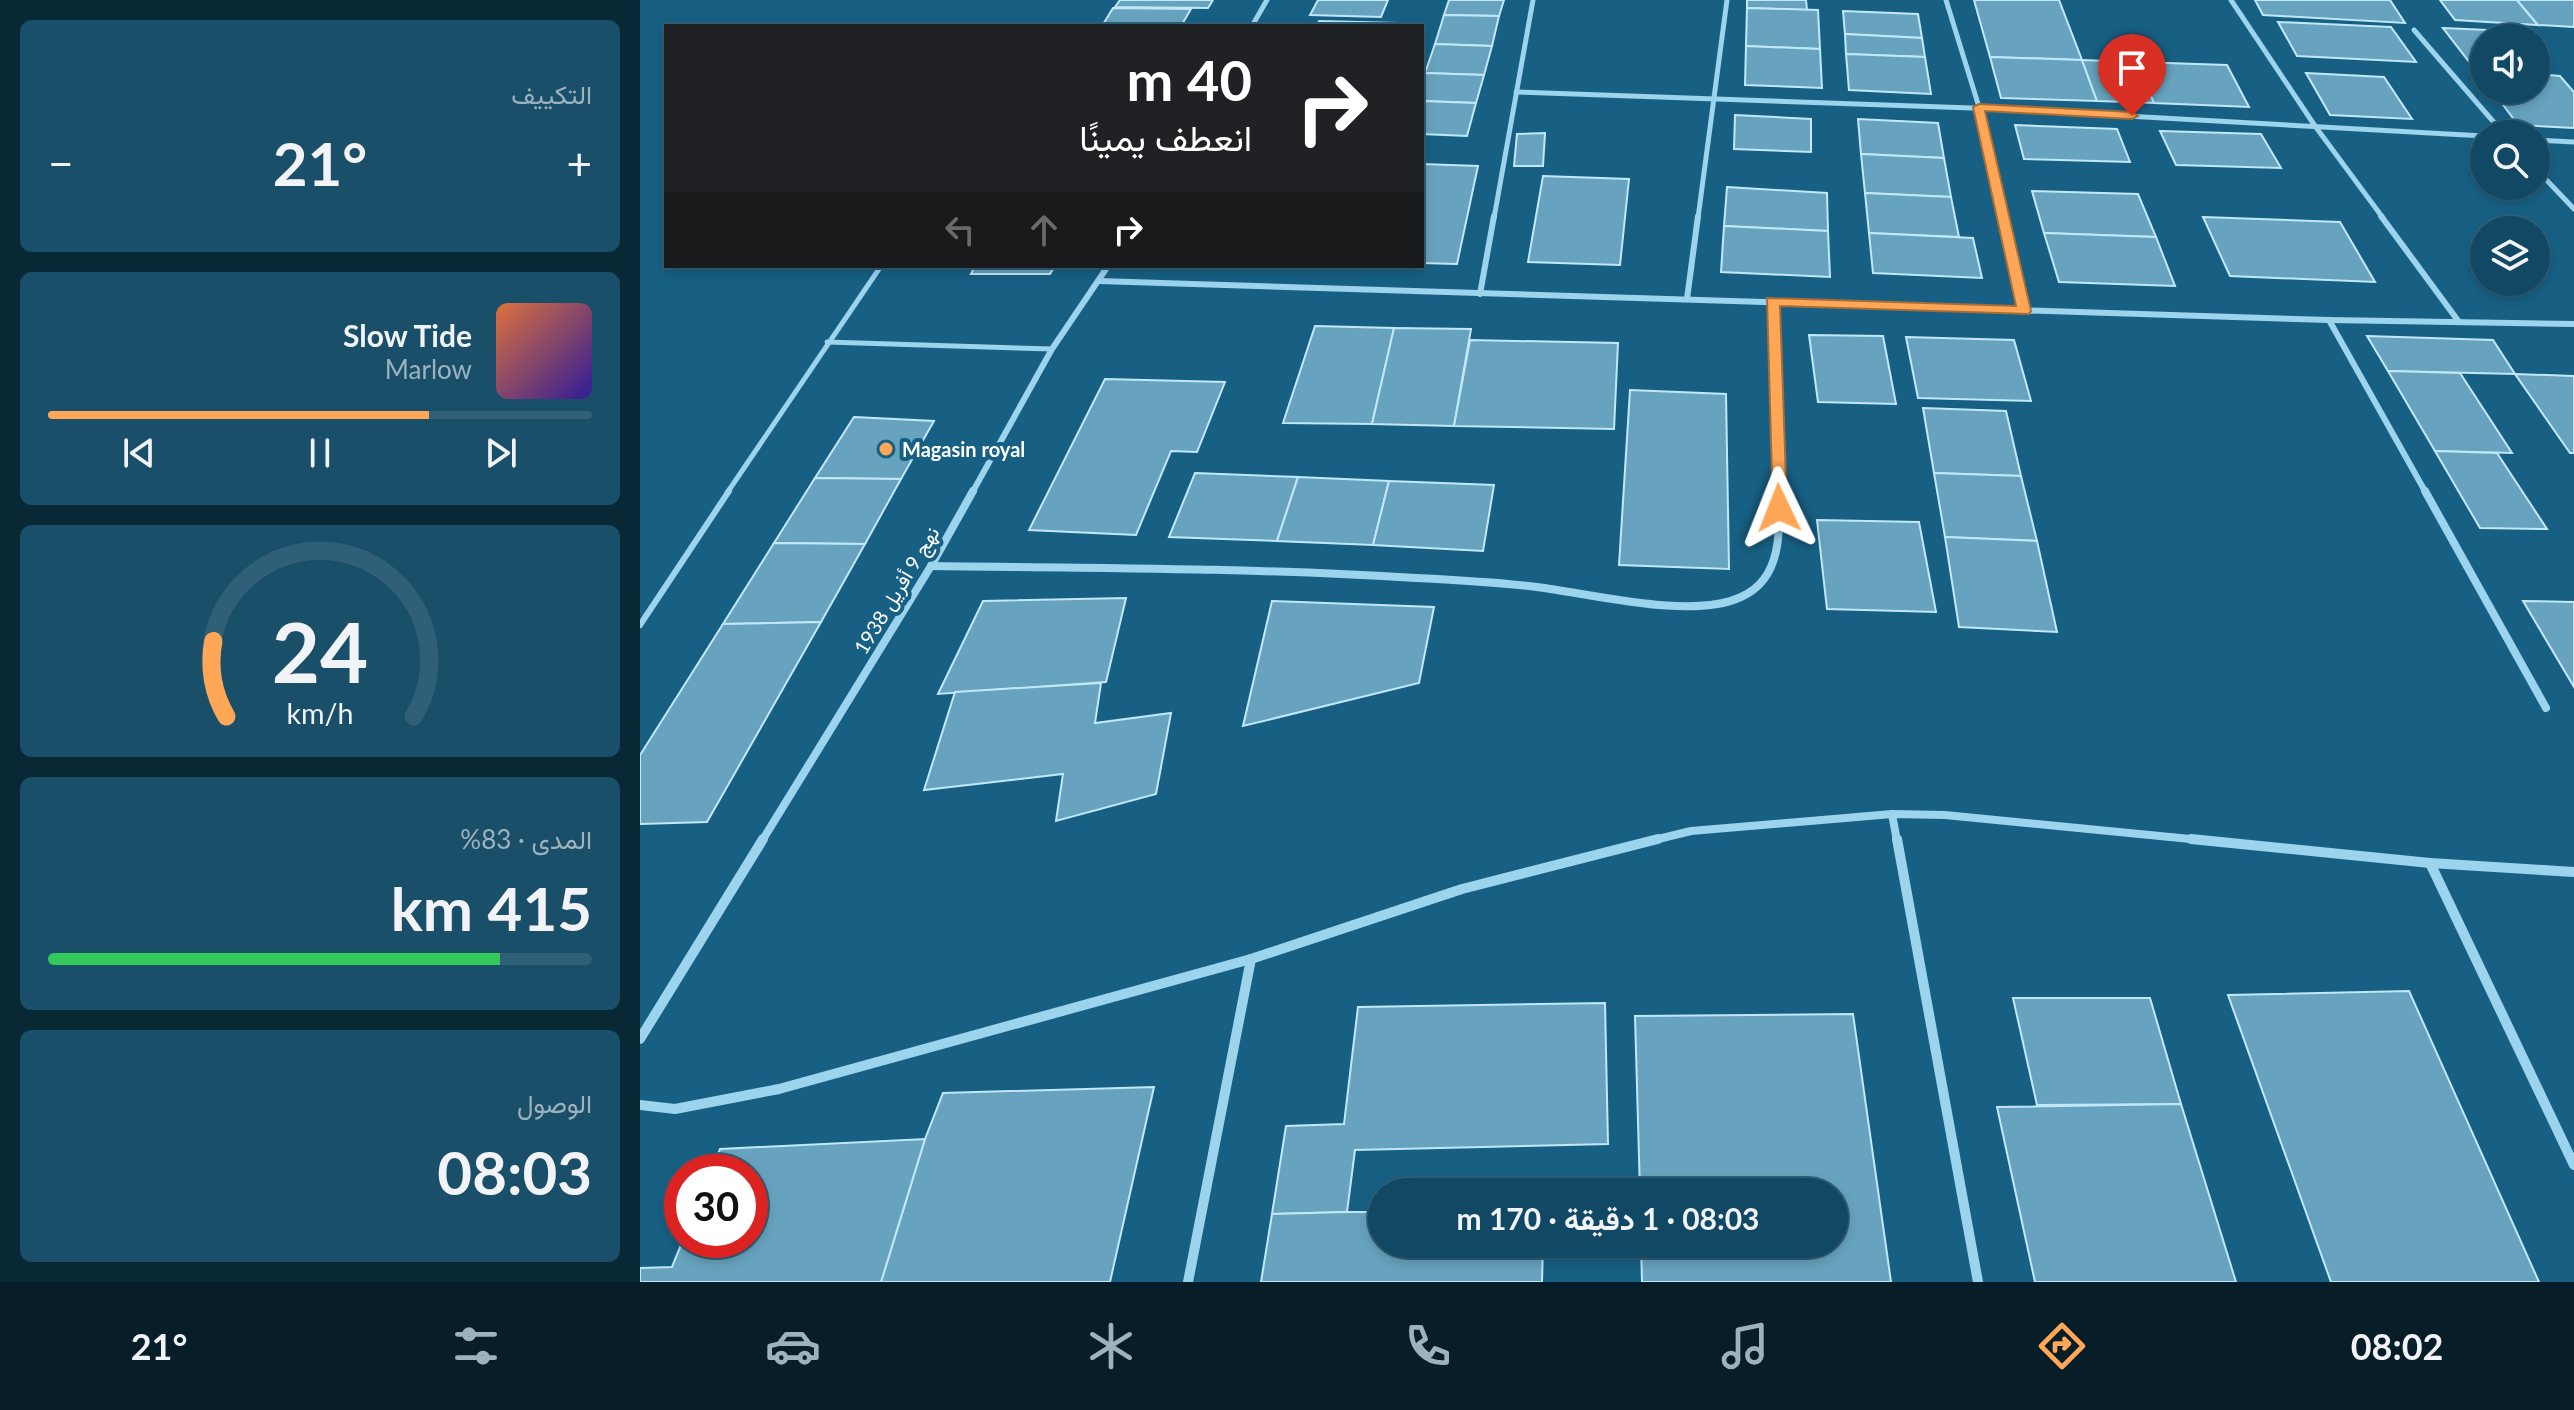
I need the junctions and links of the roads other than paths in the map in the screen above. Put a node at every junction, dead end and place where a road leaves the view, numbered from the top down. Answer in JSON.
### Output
{"nodes":[{"id":1,"x":1267,"y":0,"type":"edge"},
{"id":2,"x":1533,"y":0,"type":"edge"},
{"id":3,"x":1727,"y":0,"type":"edge"},
{"id":4,"x":1946,"y":0,"type":"edge"},
{"id":5,"x":2231,"y":0,"type":"edge"},
{"id":6,"x":1253,"y":24,"type":"edge"},
{"id":7,"x":2414,"y":30,"type":"dead end"},
{"id":8,"x":1516,"y":92,"type":"junction"},
{"id":9,"x":1715,"y":95,"type":"junction"},
{"id":10,"x":1979,"y":107,"type":"junction"},
{"id":11,"x":2492,"y":120,"type":"edge"},
{"id":12,"x":2315,"y":126,"type":"junction"},
{"id":13,"x":2470,"y":135,"type":"edge"},
{"id":14,"x":2550,"y":141,"type":"edge"},
{"id":15,"x":2574,"y":142,"type":"edge"},
{"id":16,"x":2550,"y":184,"type":"edge"},
{"id":17,"x":2574,"y":209,"type":"edge"},
{"id":18,"x":880,"y":268,"type":"edge"},
{"id":19,"x":1107,"y":268,"type":"edge"},
{"id":20,"x":1099,"y":281,"type":"junction"},
{"id":21,"x":1480,"y":294,"type":"junction"},
{"id":22,"x":1687,"y":299,"type":"junction"},
{"id":23,"x":1772,"y":301,"type":"junction"},
{"id":24,"x":2024,"y":311,"type":"junction"},
{"id":25,"x":2329,"y":320,"type":"junction"},
{"id":26,"x":2459,"y":322,"type":"junction"},
{"id":27,"x":2574,"y":324,"type":"edge"},
{"id":28,"x":827,"y":342,"type":"junction"},
{"id":29,"x":1052,"y":349,"type":"junction"},
{"id":30,"x":931,"y":566,"type":"junction"},
{"id":31,"x":640,"y":625,"type":"edge"},
{"id":32,"x":2546,"y":708,"type":"dead end"},
{"id":33,"x":1892,"y":814,"type":"junction"},
{"id":34,"x":2430,"y":863,"type":"junction"},
{"id":35,"x":2574,"y":872,"type":"edge"},
{"id":36,"x":1251,"y":959,"type":"junction"},
{"id":37,"x":640,"y":1039,"type":"edge"},
{"id":38,"x":640,"y":1105,"type":"edge"},
{"id":39,"x":2574,"y":1165,"type":"edge"},
{"id":40,"x":1188,"y":1282,"type":"edge"},
{"id":41,"x":1978,"y":1282,"type":"edge"}],
"edges":[{"from":1,"to":6,"type":"street"},
{"from":2,"to":8,"type":"street"},
{"from":3,"to":9,"type":"street"},
{"from":4,"to":10,"type":"street"},
{"from":5,"to":12,"type":"street"},
{"from":7,"to":11,"type":"street"},
{"from":8,"to":9,"type":"street"},
{"from":8,"to":21,"type":"street"},
{"from":9,"to":10,"type":"street"},
{"from":9,"to":22,"type":"street"},
{"from":10,"to":12,"type":"street"},
{"from":10,"to":24,"type":"street"},
{"from":12,"to":13,"type":"street"},
{"from":12,"to":26,"type":"street"},
{"from":14,"to":15,"type":"street"},
{"from":16,"to":17,"type":"street"},
{"from":18,"to":28,"type":"lane"},
{"from":19,"to":20,"type":"street","name":"نهج 9 أفريل 1938"},
{"from":20,"to":21,"type":"street"},
{"from":20,"to":29,"type":"street","name":"نهج 9 أفريل 1938"},
{"from":21,"to":22,"type":"street"},
{"from":22,"to":23,"type":"street"},
{"from":23,"to":24,"type":"street"},
{"from":23,"to":30,"type":"street"},
{"from":24,"to":25,"type":"street"},
{"from":25,"to":26,"type":"street"},
{"from":25,"to":32,"type":"street"},
{"from":26,"to":27,"type":"street"},
{"from":28,"to":29,"type":"lane"},
{"from":28,"to":31,"type":"lane"},
{"from":29,"to":30,"type":"street","name":"نهج 9 أفريل 1938"},
{"from":30,"to":37,"type":"street","name":"نهج 9 أفريل 1938"},
{"from":33,"to":34,"type":"street"},
{"from":33,"to":36,"type":"street"},
{"from":33,"to":41,"type":"street"},
{"from":34,"to":35,"type":"street"},
{"from":34,"to":39,"type":"street"},
{"from":36,"to":38,"type":"street"},
{"from":36,"to":40,"type":"street"}]}
